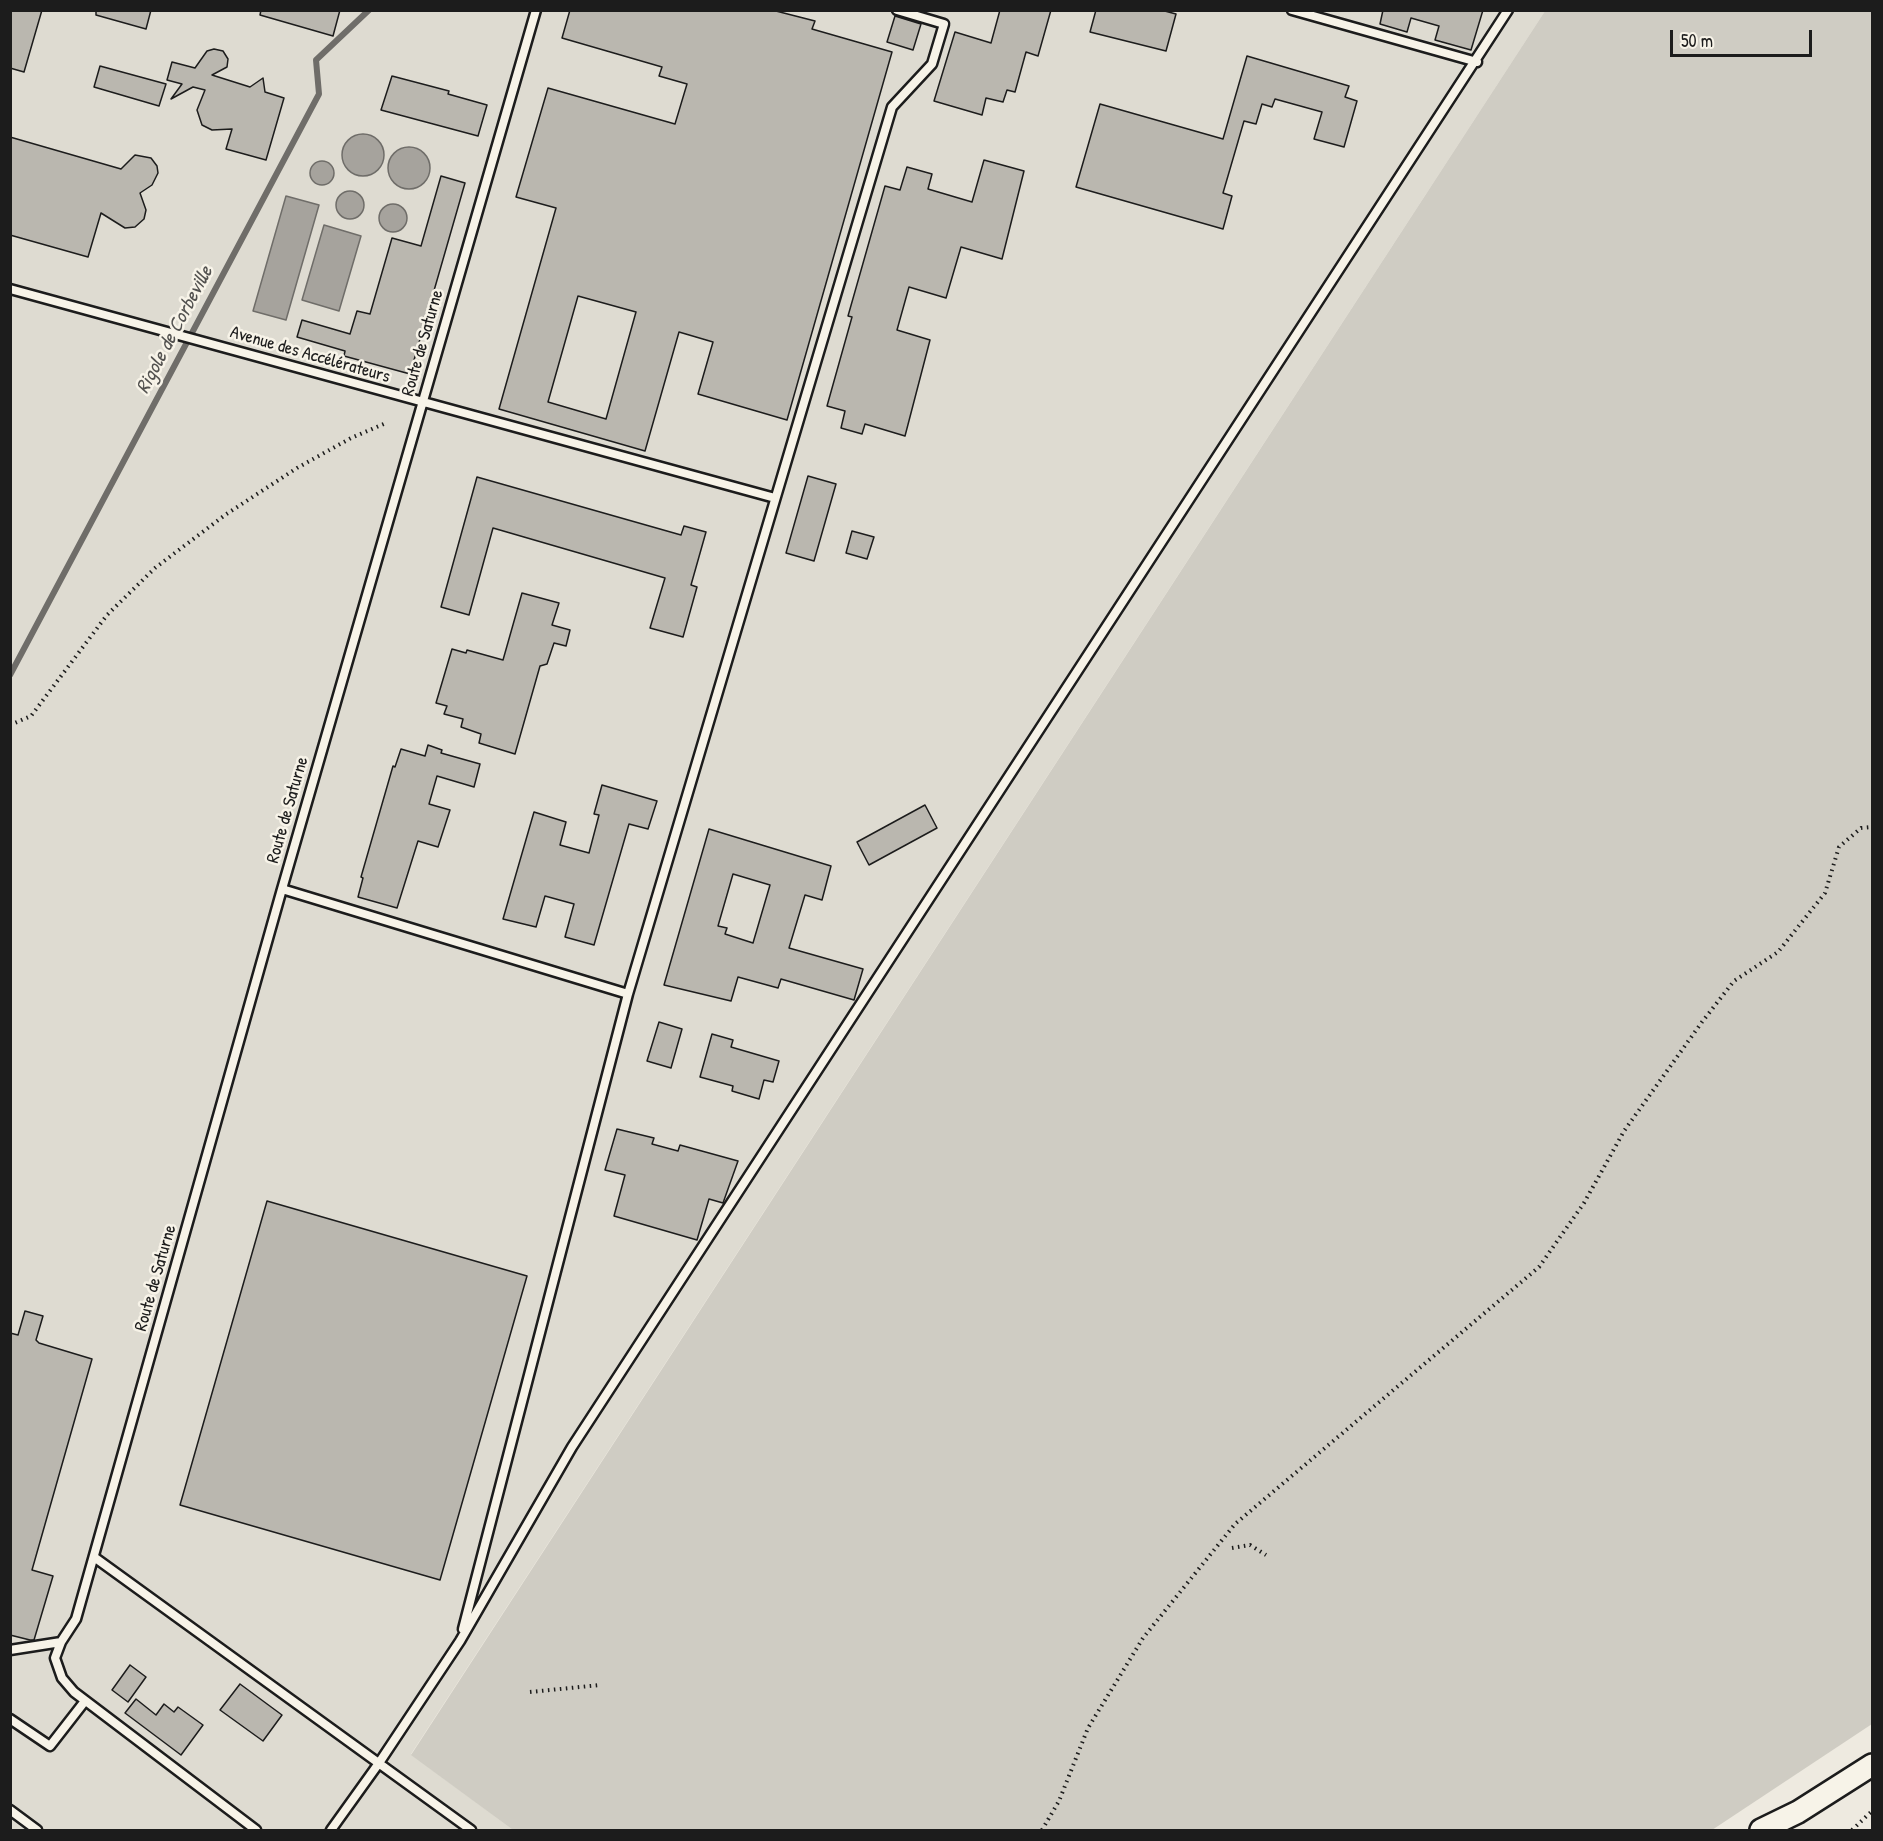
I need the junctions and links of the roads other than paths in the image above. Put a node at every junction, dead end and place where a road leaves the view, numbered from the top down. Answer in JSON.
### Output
{"nodes":[{"id":1,"x":536,"y":10,"type":"edge"},
{"id":2,"x":897,"y":10,"type":"edge"},
{"id":3,"x":1292,"y":10,"type":"edge"},
{"id":4,"x":1508,"y":10,"type":"edge"},
{"id":5,"x":1477,"y":62,"type":"junction"},
{"id":6,"x":10,"y":289,"type":"edge"},
{"id":7,"x":422,"y":404,"type":"junction"},
{"id":8,"x":775,"y":498,"type":"junction"},
{"id":9,"x":282,"y":889,"type":"junction"},
{"id":10,"x":628,"y":994,"type":"junction"},
{"id":11,"x":94,"y":1557,"type":"junction"},
{"id":12,"x":460,"y":1641,"type":"junction"},
{"id":13,"x":61,"y":1642,"type":"junction"},
{"id":14,"x":10,"y":1650,"type":"edge"},
{"id":15,"x":85,"y":1701,"type":"junction"},
{"id":16,"x":10,"y":1719,"type":"edge"},
{"id":17,"x":379,"y":1764,"type":"junction"},
{"id":18,"x":1872,"y":1765,"type":"edge"},
{"id":19,"x":10,"y":1810,"type":"edge"},
{"id":20,"x":38,"y":1830,"type":"edge"},
{"id":21,"x":256,"y":1830,"type":"edge"},
{"id":22,"x":331,"y":1830,"type":"edge"},
{"id":23,"x":471,"y":1830,"type":"edge"},
{"id":24,"x":1761,"y":1830,"type":"edge"}],
"edges":[{"from":1,"to":7,"type":"lane","name":"Route de Saturne"},
{"from":2,"to":8,"type":"lane"},
{"from":3,"to":5,"type":"lane"},
{"from":4,"to":5,"type":"lane"},
{"from":5,"to":12,"type":"lane"},
{"from":6,"to":7,"type":"lane","name":"Avenue des Accélérateurs"},
{"from":7,"to":8,"type":"lane","name":"Avenue des Accélérateurs"},
{"from":7,"to":9,"type":"lane","name":"Route de Saturne"},
{"from":8,"to":10,"type":"lane"},
{"from":9,"to":10,"type":"lane"},
{"from":9,"to":11,"type":"lane","name":"Route de Saturne"},
{"from":10,"to":12,"type":"lane"},
{"from":11,"to":13,"type":"lane","name":"Route de Saturne"},
{"from":11,"to":17,"type":"lane"},
{"from":12,"to":17,"type":"lane"},
{"from":13,"to":14,"type":"lane"},
{"from":13,"to":15,"type":"lane"},
{"from":15,"to":16,"type":"lane"},
{"from":15,"to":21,"type":"lane"},
{"from":17,"to":22,"type":"lane"},
{"from":17,"to":23,"type":"lane"},
{"from":18,"to":24,"type":"street"},
{"from":19,"to":20,"type":"lane"}]}
